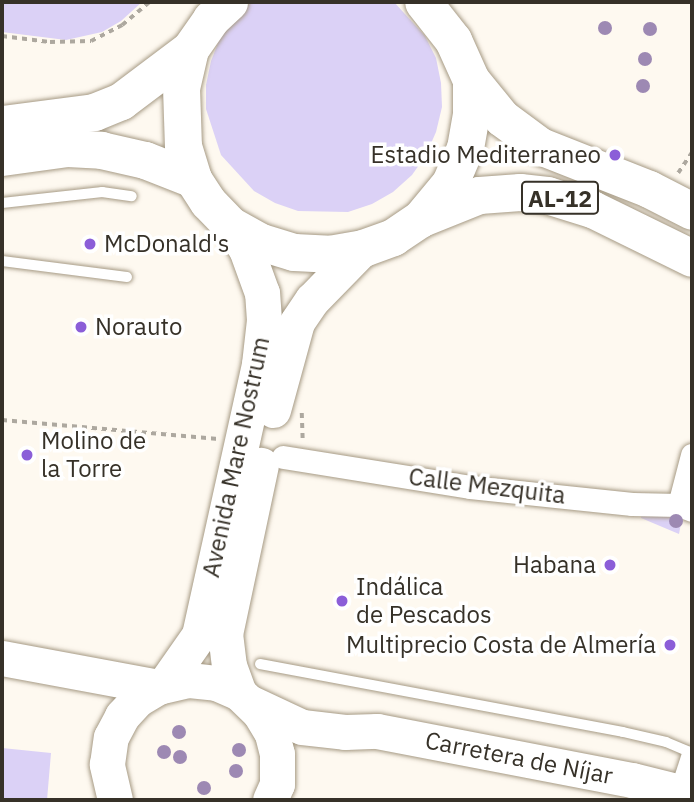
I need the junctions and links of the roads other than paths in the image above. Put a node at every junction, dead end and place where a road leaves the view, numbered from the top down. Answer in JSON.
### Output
{"nodes":[{"id":1,"x":229,"y":2,"type":"edge"},
{"id":2,"x":423,"y":2,"type":"edge"},
{"id":3,"x":190,"y":49,"type":"junction"},
{"id":4,"x":471,"y":80,"type":"junction"},
{"id":5,"x":2,"y":124,"type":"edge"},
{"id":6,"x":2,"y":157,"type":"edge"},
{"id":7,"x":193,"y":179,"type":"junction"},
{"id":8,"x":132,"y":196,"type":"dead end"},
{"id":9,"x":2,"y":203,"type":"edge"},
{"id":10,"x":692,"y":211,"type":"edge"},
{"id":11,"x":420,"y":219,"type":"junction"},
{"id":12,"x":230,"y":225,"type":"junction"},
{"id":13,"x":363,"y":248,"type":"junction"},
{"id":14,"x":692,"y":258,"type":"edge"},
{"id":15,"x":2,"y":261,"type":"edge"},
{"id":16,"x":127,"y":277,"type":"dead end"},
{"id":17,"x":692,"y":454,"type":"edge"},
{"id":18,"x":283,"y":457,"type":"dead end"},
{"id":19,"x":686,"y":508,"type":"edge"},
{"id":20,"x":2,"y":658,"type":"edge"},
{"id":21,"x":260,"y":664,"type":"dead end"},
{"id":22,"x":60,"y":669,"type":"junction"},
{"id":23,"x":161,"y":686,"type":"junction"},
{"id":24,"x":245,"y":698,"type":"junction"},
{"id":25,"x":345,"y":732,"type":"junction"},
{"id":26,"x":111,"y":737,"type":"junction"},
{"id":27,"x":692,"y":756,"type":"edge"},
{"id":28,"x":273,"y":792,"type":"edge"},
{"id":29,"x":686,"y":793,"type":"edge"},
{"id":30,"x":115,"y":800,"type":"edge"}],
"edges":[{"from":1,"to":3,"type":"highway","number":"AL-12"},
{"from":2,"to":4,"type":"highway","number":"AL-12"},
{"from":3,"to":5,"type":"highway","number":"AL-12"},
{"from":3,"to":7,"type":"highway","number":"AL-12"},
{"from":4,"to":10,"type":"highway","number":"AL-12"},
{"from":4,"to":11,"type":"highway","number":"AL-12"},
{"from":6,"to":7,"type":"highway","number":"AL-12"},
{"from":7,"to":12,"type":"highway","number":"AL-12"},
{"from":8,"to":9,"type":"lane"},
{"from":11,"to":13,"type":"highway","number":"AL-12"},
{"from":11,"to":14,"type":"highway","number":"AL-12"},
{"from":12,"to":13,"type":"highway","number":"AL-12"},
{"from":12,"to":23,"type":"main road","name":"Avenida Mare Nostrum"},
{"from":13,"to":24,"type":"main road","name":"Avenida Mare Nostrum"},
{"from":15,"to":16,"type":"lane"},
{"from":17,"to":19,"type":"street"},
{"from":18,"to":19,"type":"street","name":"Calle Mezquita"},
{"from":20,"to":22,"type":"main road"},
{"from":21,"to":27,"type":"lane"},
{"from":22,"to":23,"type":"main road"},
{"from":22,"to":26,"type":"main road"},
{"from":23,"to":24,"type":"main road","name":"Carretera de Níjar"},
{"from":23,"to":26,"type":"main road"},
{"from":24,"to":25,"type":"main road","name":"Carretera de Níjar"},
{"from":24,"to":28,"type":"main road","name":"Avenida Mare Nostrum"},
{"from":25,"to":28,"type":"main road","name":"Carretera de Níjar"},
{"from":25,"to":29,"type":"main road","name":"Carretera de Níjar"},
{"from":26,"to":30,"type":"main road"},
{"from":27,"to":29,"type":"street"}]}
